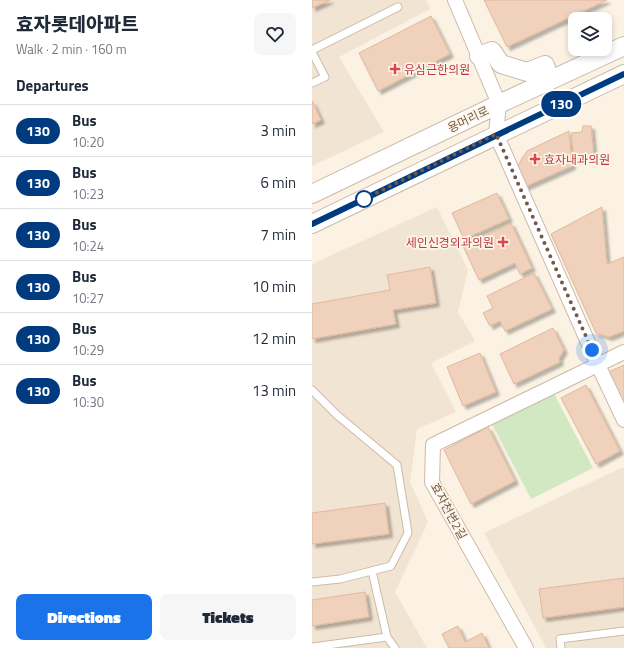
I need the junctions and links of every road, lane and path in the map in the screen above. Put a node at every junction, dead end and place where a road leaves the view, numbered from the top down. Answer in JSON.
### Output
{"nodes":[{"id":1,"x":455,"y":0,"type":"edge"},
{"id":2,"x":398,"y":7,"type":"dead end"},
{"id":3,"x":624,"y":46,"type":"edge"},
{"id":4,"x":312,"y":51,"type":"edge"},
{"id":5,"x":478,"y":56,"type":"junction"},
{"id":6,"x":624,"y":74,"type":"edge"},
{"id":7,"x":550,"y":80,"type":"junction"},
{"id":8,"x":312,"y":83,"type":"edge"},
{"id":9,"x":499,"y":104,"type":"junction"},
{"id":10,"x":496,"y":134,"type":"junction"},
{"id":11,"x":312,"y":194,"type":"edge"},
{"id":12,"x":312,"y":224,"type":"edge"},
{"id":13,"x":624,"y":352,"type":"edge"},
{"id":14,"x":598,"y":365,"type":"junction"},
{"id":15,"x":312,"y":390,"type":"edge"},
{"id":16,"x":624,"y":420,"type":"edge"},
{"id":17,"x":372,"y":571,"type":"junction"},
{"id":18,"x":312,"y":582,"type":"edge"},
{"id":19,"x":624,"y":631,"type":"edge"},
{"id":20,"x":388,"y":637,"type":"junction"},
{"id":21,"x":312,"y":647,"type":"edge"},
{"id":22,"x":395,"y":648,"type":"edge"},
{"id":23,"x":526,"y":648,"type":"edge"},
{"id":24,"x":561,"y":648,"type":"edge"}],
"edges":[{"from":1,"to":5,"type":"street"},
{"from":2,"to":4,"type":"lane"},
{"from":3,"to":7,"type":"street","name":"용머리로"},
{"from":4,"to":8,"type":"lane"},
{"from":5,"to":7,"type":"street"},
{"from":5,"to":9,"type":"street"},
{"from":6,"to":10,"type":"street"},
{"from":7,"to":9,"type":"street","name":"용머리로"},
{"from":9,"to":10,"type":"street"},
{"from":9,"to":11,"type":"street","name":"용머리로"},
{"from":10,"to":12,"type":"street"},
{"from":10,"to":14,"type":"street"},
{"from":13,"to":14,"type":"street","name":"효자천변2길"},
{"from":14,"to":16,"type":"street"},
{"from":14,"to":23,"type":"street","name":"효자천변2길"},
{"from":15,"to":17,"type":"lane"},
{"from":17,"to":18,"type":"lane"},
{"from":17,"to":20,"type":"lane"},
{"from":19,"to":24,"type":"lane"},
{"from":20,"to":21,"type":"lane"},
{"from":20,"to":22,"type":"lane"}]}
